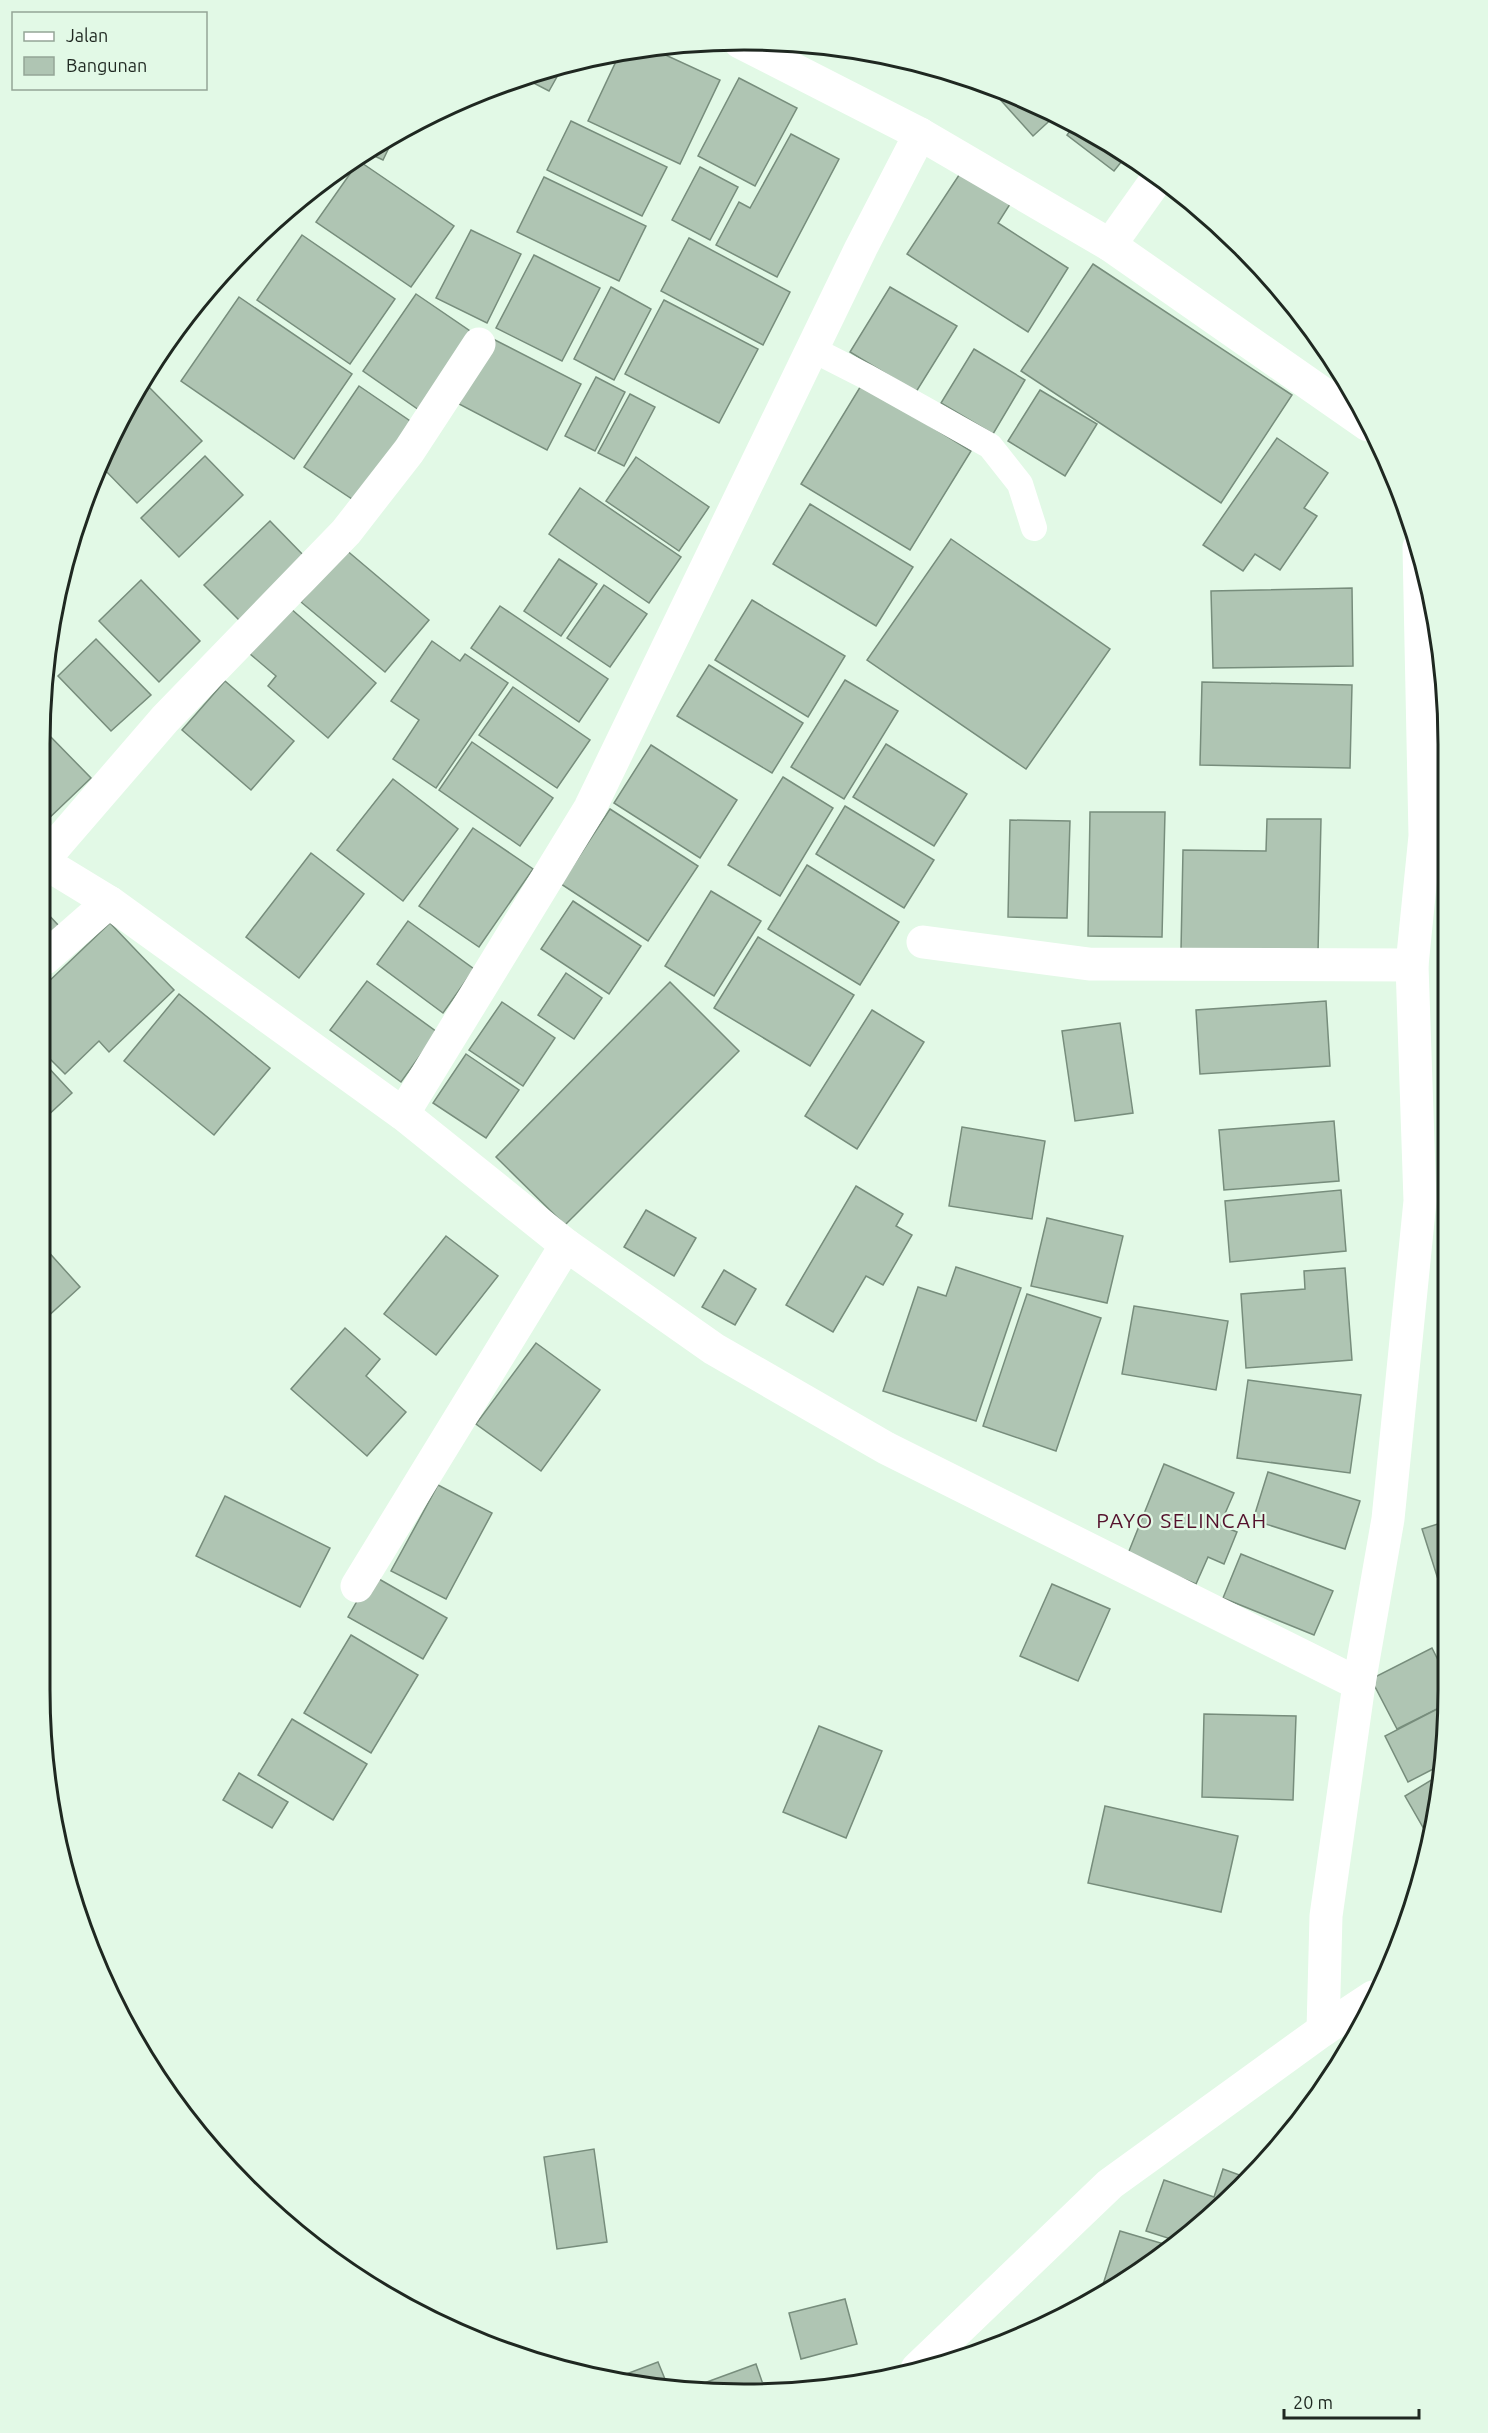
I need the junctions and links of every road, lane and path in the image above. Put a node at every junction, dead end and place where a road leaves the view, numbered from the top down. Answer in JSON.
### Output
{"nodes":[{"id":1,"x":756,"y":50,"type":"edge"},
{"id":2,"x":920,"y":134,"type":"junction"},
{"id":3,"x":1154,"y":184,"type":"edge"},
{"id":4,"x":1110,"y":245,"type":"junction"},
{"id":5,"x":479,"y":344,"type":"dead end"},
{"id":6,"x":812,"y":349,"type":"junction"},
{"id":7,"x":1356,"y":416,"type":"edge"},
{"id":8,"x":1034,"y":528,"type":"dead end"},
{"id":9,"x":1422,"y":594,"type":"edge"},
{"id":10,"x":1436,"y":838,"type":"edge"},
{"id":11,"x":50,"y":852,"type":"edge"},
{"id":12,"x":50,"y":866,"type":"edge"},
{"id":13,"x":109,"y":902,"type":"junction"},
{"id":14,"x":923,"y":942,"type":"dead end"},
{"id":15,"x":50,"y":954,"type":"edge"},
{"id":16,"x":1412,"y":964,"type":"junction"},
{"id":17,"x":403,"y":1114,"type":"junction"},
{"id":18,"x":566,"y":1245,"type":"junction"},
{"id":19,"x":357,"y":1586,"type":"dead end"},
{"id":20,"x":1359,"y":1684,"type":"junction"},
{"id":21,"x":1363,"y":2004,"type":"edge"},
{"id":22,"x":1323,"y":2030,"type":"junction"},
{"id":23,"x":927,"y":2359,"type":"edge"}],
"edges":[{"from":1,"to":2,"type":"street"},
{"from":2,"to":4,"type":"street"},
{"from":2,"to":6,"type":"street"},
{"from":3,"to":4,"type":"street"},
{"from":4,"to":7,"type":"street"},
{"from":5,"to":11,"type":"street"},
{"from":6,"to":8,"type":"lane"},
{"from":6,"to":17,"type":"street"},
{"from":9,"to":10,"type":"street"},
{"from":10,"to":16,"type":"street"},
{"from":12,"to":13,"type":"street"},
{"from":13,"to":15,"type":"street"},
{"from":13,"to":17,"type":"street"},
{"from":14,"to":16,"type":"street"},
{"from":16,"to":20,"type":"street"},
{"from":17,"to":18,"type":"street"},
{"from":18,"to":19,"type":"street"},
{"from":18,"to":20,"type":"street"},
{"from":20,"to":22,"type":"street"},
{"from":21,"to":22,"type":"street"},
{"from":22,"to":23,"type":"street"}]}
